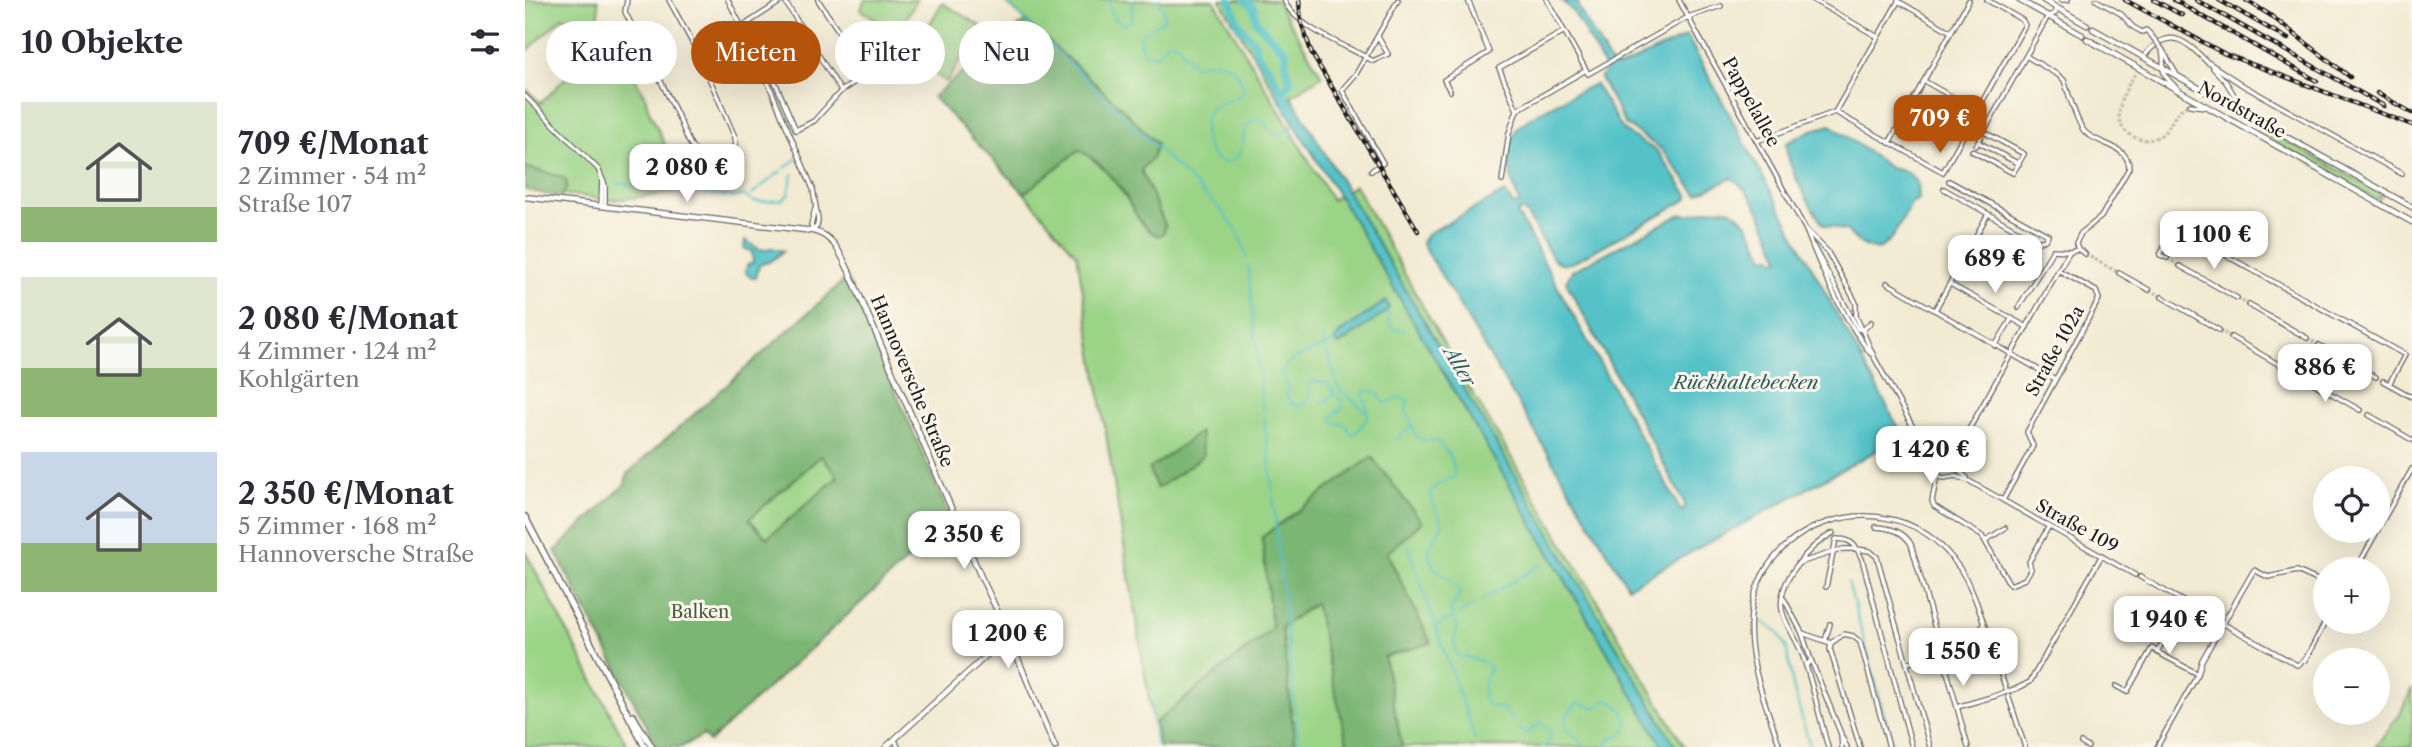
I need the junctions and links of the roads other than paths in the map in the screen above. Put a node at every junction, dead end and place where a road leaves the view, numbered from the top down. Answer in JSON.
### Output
{"nodes":[{"id":1,"x":627,"y":0,"type":"edge"},
{"id":2,"x":669,"y":0,"type":"edge"},
{"id":3,"x":728,"y":0,"type":"edge"},
{"id":4,"x":783,"y":0,"type":"edge"},
{"id":5,"x":818,"y":0,"type":"edge"},
{"id":6,"x":1284,"y":0,"type":"edge"},
{"id":7,"x":1290,"y":0,"type":"edge"},
{"id":8,"x":1398,"y":0,"type":"edge"},
{"id":9,"x":1468,"y":0,"type":"edge"},
{"id":10,"x":1547,"y":0,"type":"edge"},
{"id":11,"x":1679,"y":0,"type":"edge"},
{"id":12,"x":1813,"y":0,"type":"edge"},
{"id":13,"x":1969,"y":0,"type":"edge"},
{"id":14,"x":1987,"y":0,"type":"edge"},
{"id":15,"x":2019,"y":0,"type":"edge"},
{"id":16,"x":2043,"y":0,"type":"edge"},
{"id":17,"x":2061,"y":0,"type":"edge"},
{"id":18,"x":2068,"y":0,"type":"edge"},
{"id":19,"x":2096,"y":0,"type":"edge"},
{"id":20,"x":1898,"y":1,"type":"edge"},
{"id":21,"x":1721,"y":6,"type":"dead end"},
{"id":22,"x":2054,"y":6,"type":"junction"},
{"id":23,"x":1287,"y":7,"type":"junction"},
{"id":24,"x":2048,"y":16,"type":"junction"},
{"id":25,"x":1688,"y":17,"type":"junction"},
{"id":26,"x":740,"y":21,"type":"edge"},
{"id":27,"x":752,"y":21,"type":"edge"},
{"id":28,"x":2088,"y":25,"type":"junction"},
{"id":29,"x":1563,"y":32,"type":"junction"},
{"id":30,"x":1951,"y":32,"type":"junction"},
{"id":31,"x":2099,"y":32,"type":"junction"},
{"id":32,"x":2082,"y":36,"type":"junction"},
{"id":33,"x":1378,"y":37,"type":"junction"},
{"id":34,"x":1878,"y":37,"type":"junction"},
{"id":35,"x":691,"y":40,"type":"edge"},
{"id":36,"x":2093,"y":42,"type":"junction"},
{"id":37,"x":2161,"y":48,"type":"junction"},
{"id":38,"x":2146,"y":54,"type":"dead end"},
{"id":39,"x":2026,"y":56,"type":"junction"},
{"id":40,"x":1366,"y":57,"type":"junction"},
{"id":41,"x":2206,"y":61,"type":"junction"},
{"id":42,"x":2161,"y":66,"type":"junction"},
{"id":43,"x":1586,"y":70,"type":"junction"},
{"id":44,"x":2177,"y":75,"type":"junction"},
{"id":45,"x":1924,"y":81,"type":"junction"},
{"id":46,"x":712,"y":84,"type":"edge"},
{"id":47,"x":768,"y":84,"type":"edge"},
{"id":48,"x":776,"y":84,"type":"edge"},
{"id":49,"x":841,"y":91,"type":"junction"},
{"id":50,"x":1450,"y":91,"type":"dead end"},
{"id":51,"x":2181,"y":91,"type":"junction"},
{"id":52,"x":525,"y":96,"type":"edge"},
{"id":53,"x":2190,"y":105,"type":"dead end"},
{"id":54,"x":1517,"y":110,"type":"junction"},
{"id":55,"x":2214,"y":110,"type":"junction"},
{"id":56,"x":1977,"y":111,"type":"junction"},
{"id":57,"x":1835,"y":112,"type":"junction"},
{"id":58,"x":2246,"y":115,"type":"junction"},
{"id":59,"x":2257,"y":120,"type":"junction"},
{"id":60,"x":2251,"y":131,"type":"junction"},
{"id":61,"x":1984,"y":132,"type":"junction"},
{"id":62,"x":1757,"y":141,"type":"junction"},
{"id":63,"x":1889,"y":143,"type":"junction"},
{"id":64,"x":1975,"y":146,"type":"junction"},
{"id":65,"x":2018,"y":164,"type":"junction"},
{"id":66,"x":1371,"y":171,"type":"dead end"},
{"id":67,"x":2402,"y":174,"type":"dead end"},
{"id":68,"x":1502,"y":181,"type":"dead end"},
{"id":69,"x":1949,"y":181,"type":"dead end"},
{"id":70,"x":1944,"y":189,"type":"dead end"},
{"id":71,"x":525,"y":197,"type":"edge"},
{"id":72,"x":2412,"y":207,"type":"edge"},
{"id":73,"x":603,"y":208,"type":"junction"},
{"id":74,"x":1988,"y":214,"type":"junction"},
{"id":75,"x":2412,"y":222,"type":"edge"},
{"id":76,"x":1806,"y":230,"type":"junction"},
{"id":77,"x":813,"y":231,"type":"junction"},
{"id":78,"x":1810,"y":241,"type":"junction"},
{"id":79,"x":2078,"y":249,"type":"junction"},
{"id":80,"x":1828,"y":251,"type":"junction"},
{"id":81,"x":2070,"y":251,"type":"junction"},
{"id":82,"x":2085,"y":254,"type":"tunnel mouth"},
{"id":83,"x":2163,"y":256,"type":"dead end"},
{"id":84,"x":1820,"y":258,"type":"junction"},
{"id":85,"x":2180,"y":266,"type":"tunnel mouth"},
{"id":86,"x":2058,"y":270,"type":"junction"},
{"id":87,"x":2119,"y":273,"type":"tunnel mouth"},
{"id":88,"x":1841,"y":275,"type":"junction"},
{"id":89,"x":1831,"y":279,"type":"junction"},
{"id":90,"x":1887,"y":283,"type":"dead end"},
{"id":91,"x":1950,"y":284,"type":"junction"},
{"id":92,"x":2147,"y":289,"type":"tunnel mouth"},
{"id":93,"x":1852,"y":294,"type":"junction"},
{"id":94,"x":2162,"y":297,"type":"tunnel mouth"},
{"id":95,"x":1842,"y":298,"type":"junction"},
{"id":96,"x":2237,"y":298,"type":"tunnel mouth"},
{"id":97,"x":2249,"y":305,"type":"tunnel mouth"},
{"id":98,"x":2018,"y":307,"type":"dead end"},
{"id":99,"x":1935,"y":311,"type":"junction"},
{"id":100,"x":2012,"y":318,"type":"junction"},
{"id":101,"x":1871,"y":322,"type":"dead end"},
{"id":102,"x":2027,"y":327,"type":"junction"},
{"id":103,"x":1863,"y":330,"type":"junction"},
{"id":104,"x":2218,"y":330,"type":"tunnel mouth"},
{"id":105,"x":2231,"y":337,"type":"tunnel mouth"},
{"id":106,"x":2307,"y":338,"type":"tunnel mouth"},
{"id":107,"x":2319,"y":345,"type":"tunnel mouth"},
{"id":108,"x":1995,"y":346,"type":"junction"},
{"id":109,"x":2011,"y":355,"type":"junction"},
{"id":110,"x":1875,"y":359,"type":"junction"},
{"id":111,"x":2285,"y":368,"type":"tunnel mouth"},
{"id":112,"x":2302,"y":377,"type":"tunnel mouth"},
{"id":113,"x":2376,"y":377,"type":"dead end"},
{"id":114,"x":2055,"y":379,"type":"junction"},
{"id":115,"x":2383,"y":381,"type":"dead end"},
{"id":116,"x":2389,"y":384,"type":"junction"},
{"id":117,"x":2412,"y":397,"type":"edge"},
{"id":118,"x":2360,"y":410,"type":"dead end"},
{"id":119,"x":2369,"y":415,"type":"dead end"},
{"id":120,"x":2412,"y":440,"type":"edge"},
{"id":121,"x":1959,"y":447,"type":"junction"},
{"id":122,"x":1924,"y":448,"type":"junction"},
{"id":123,"x":1947,"y":456,"type":"junction"},
{"id":124,"x":1938,"y":458,"type":"junction"},
{"id":125,"x":1954,"y":461,"type":"junction"},
{"id":126,"x":1934,"y":465,"type":"junction"},
{"id":127,"x":1955,"y":467,"type":"junction"},
{"id":128,"x":2412,"y":469,"type":"edge"},
{"id":129,"x":1937,"y":475,"type":"junction"},
{"id":130,"x":1950,"y":476,"type":"junction"},
{"id":131,"x":1944,"y":478,"type":"junction"},
{"id":132,"x":1969,"y":481,"type":"junction"},
{"id":133,"x":1935,"y":490,"type":"junction"},
{"id":134,"x":2003,"y":500,"type":"junction"},
{"id":135,"x":2390,"y":508,"type":"edge"},
{"id":136,"x":525,"y":517,"type":"edge"},
{"id":137,"x":2049,"y":526,"type":"junction"},
{"id":138,"x":1876,"y":527,"type":"dead end"},
{"id":139,"x":2005,"y":528,"type":"dead end"},
{"id":140,"x":1833,"y":533,"type":"dead end"},
{"id":141,"x":1985,"y":541,"type":"junction"},
{"id":142,"x":1857,"y":549,"type":"junction"},
{"id":143,"x":1833,"y":552,"type":"junction"},
{"id":144,"x":2102,"y":555,"type":"junction"},
{"id":145,"x":1799,"y":563,"type":"junction"},
{"id":146,"x":2313,"y":578,"type":"edge"},
{"id":147,"x":1826,"y":587,"type":"dead end"},
{"id":148,"x":1783,"y":597,"type":"junction"},
{"id":149,"x":2185,"y":603,"type":"junction"},
{"id":150,"x":1983,"y":622,"type":"junction"},
{"id":151,"x":2223,"y":624,"type":"junction"},
{"id":152,"x":1830,"y":625,"type":"dead end"},
{"id":153,"x":1802,"y":634,"type":"junction"},
{"id":154,"x":2319,"y":634,"type":"edge"},
{"id":155,"x":1009,"y":635,"type":"junction"},
{"id":156,"x":1825,"y":641,"type":"junction"},
{"id":157,"x":1831,"y":643,"type":"junction"},
{"id":158,"x":2157,"y":652,"type":"junction"},
{"id":159,"x":1811,"y":660,"type":"junction"},
{"id":160,"x":1944,"y":660,"type":"junction"},
{"id":161,"x":1907,"y":663,"type":"junction"},
{"id":162,"x":1998,"y":664,"type":"junction"},
{"id":163,"x":1806,"y":666,"type":"junction"},
{"id":164,"x":2198,"y":674,"type":"junction"},
{"id":165,"x":609,"y":678,"type":"junction"},
{"id":166,"x":2116,"y":686,"type":"dead end"},
{"id":167,"x":1957,"y":707,"type":"junction"},
{"id":168,"x":895,"y":740,"type":"junction"},
{"id":169,"x":2081,"y":743,"type":"dead end"},
{"id":170,"x":645,"y":747,"type":"edge"},
{"id":171,"x":652,"y":747,"type":"edge"},
{"id":172,"x":886,"y":747,"type":"edge"},
{"id":173,"x":898,"y":747,"type":"edge"},
{"id":174,"x":1055,"y":747,"type":"edge"},
{"id":175,"x":1780,"y":747,"type":"edge"},
{"id":176,"x":1828,"y":747,"type":"edge"},
{"id":177,"x":1845,"y":747,"type":"edge"},
{"id":178,"x":1860,"y":747,"type":"edge"},
{"id":179,"x":1889,"y":747,"type":"edge"},
{"id":180,"x":1912,"y":747,"type":"edge"},
{"id":181,"x":1930,"y":747,"type":"edge"},
{"id":182,"x":1968,"y":747,"type":"edge"},
{"id":183,"x":2025,"y":747,"type":"edge"},
{"id":184,"x":2088,"y":747,"type":"edge"},
{"id":185,"x":2157,"y":747,"type":"edge"}],
"edges":[{"from":1,"to":46,"type":"street"},
{"from":2,"to":35,"type":"street"},
{"from":3,"to":26,"type":"street"},
{"from":4,"to":27,"type":"street"},
{"from":4,"to":49,"type":"street"},
{"from":5,"to":49,"type":"street"},
{"from":6,"to":23,"type":"street"},
{"from":7,"to":23,"type":"street"},
{"from":8,"to":33,"type":"street"},
{"from":9,"to":50,"type":"street"},
{"from":10,"to":29,"type":"street"},
{"from":11,"to":25,"type":"street","name":"Pappelallee"},
{"from":12,"to":34,"type":"street"},
{"from":13,"to":30,"type":"street"},
{"from":14,"to":56,"type":"street"},
{"from":15,"to":24,"type":"street","name":"Nordstraße"},
{"from":16,"to":22,"type":"street","name":"Nordstraße"},
{"from":17,"to":18,"type":"street"},
{"from":19,"to":37,"type":"street","bridge":true},
{"from":20,"to":30,"type":"street"},
{"from":20,"to":34,"type":"street"},
{"from":21,"to":25,"type":"street"},
{"from":22,"to":24,"type":"street"},
{"from":22,"to":28,"type":"street","name":"Nordstraße"},
{"from":23,"to":40,"type":"street"},
{"from":24,"to":32,"type":"street","name":"Nordstraße"},
{"from":24,"to":39,"type":"street"},
{"from":25,"to":43,"type":"street"},
{"from":25,"to":62,"type":"street","name":"Pappelallee"},
{"from":28,"to":31,"type":"street","name":"Nordstraße"},
{"from":28,"to":32,"type":"street"},
{"from":29,"to":43,"type":"street"},
{"from":29,"to":54,"type":"street"},
{"from":30,"to":45,"type":"street"},
{"from":31,"to":36,"type":"street"},
{"from":31,"to":42,"type":"street","name":"Nordstraße"},
{"from":32,"to":36,"type":"street","name":"Nordstraße"},
{"from":33,"to":40,"type":"street"},
{"from":33,"to":40,"type":"street"},
{"from":34,"to":57,"type":"street"},
{"from":36,"to":51,"type":"street","name":"Nordstraße"},
{"from":37,"to":42,"type":"street"},
{"from":37,"to":44,"type":"street"},
{"from":38,"to":41,"type":"street"},
{"from":39,"to":61,"type":"street"},
{"from":39,"to":79,"type":"street"},
{"from":40,"to":66,"type":"street"},
{"from":41,"to":58,"type":"street"},
{"from":41,"to":67,"type":"street"},
{"from":42,"to":44,"type":"street","name":"Nordstraße"},
{"from":42,"to":51,"type":"street"},
{"from":43,"to":54,"type":"street"},
{"from":44,"to":58,"type":"street","name":"Nordstraße"},
{"from":45,"to":56,"type":"street"},
{"from":45,"to":63,"type":"street"},
{"from":47,"to":77,"type":"street"},
{"from":48,"to":49,"type":"street"},
{"from":51,"to":55,"type":"street","name":"Nordstraße"},
{"from":52,"to":73,"type":"street"},
{"from":53,"to":55,"type":"street"},
{"from":54,"to":68,"type":"street"},
{"from":55,"to":60,"type":"street","name":"Nordstraße"},
{"from":56,"to":63,"type":"street"},
{"from":57,"to":62,"type":"street"},
{"from":57,"to":63,"type":"street"},
{"from":58,"to":59,"type":"street","name":"Nordstraße"},
{"from":59,"to":60,"type":"street"},
{"from":59,"to":72,"type":"street","name":"Nordstraße"},
{"from":60,"to":75,"type":"street","name":"Nordstraße"},
{"from":61,"to":64,"type":"street"},
{"from":61,"to":65,"type":"street"},
{"from":62,"to":76,"type":"street","name":"Pappelallee"},
{"from":64,"to":65,"type":"street"},
{"from":64,"to":65,"type":"street"},
{"from":69,"to":74,"type":"street"},
{"from":70,"to":74,"type":"street"},
{"from":71,"to":73,"type":"street"},
{"from":73,"to":77,"type":"street"},
{"from":74,"to":91,"type":"street"},
{"from":76,"to":78,"type":"street","name":"Pappelallee"},
{"from":76,"to":80,"type":"street","name":"Pappelallee"},
{"from":77,"to":155,"type":"street","name":"Hannoversche Straße"},
{"from":78,"to":84,"type":"street"},
{"from":78,"to":110,"type":"street","name":"Pappelallee"},
{"from":79,"to":81,"type":"street"},
{"from":79,"to":82,"type":"street"},
{"from":80,"to":84,"type":"street"},
{"from":80,"to":88,"type":"street","name":"Pappelallee"},
{"from":81,"to":86,"type":"street"},
{"from":81,"to":98,"type":"street"},
{"from":83,"to":116,"type":"street"},
{"from":84,"to":89,"type":"street"},
{"from":85,"to":96,"type":"street"},
{"from":86,"to":102,"type":"street"},
{"from":86,"to":114,"type":"street","name":"Straße 102a"},
{"from":87,"to":92,"type":"street"},
{"from":88,"to":89,"type":"street"},
{"from":88,"to":93,"type":"street","name":"Pappelallee"},
{"from":89,"to":95,"type":"street"},
{"from":90,"to":99,"type":"street"},
{"from":91,"to":99,"type":"street"},
{"from":91,"to":100,"type":"street"},
{"from":93,"to":95,"type":"street"},
{"from":93,"to":103,"type":"street","name":"Pappelallee"},
{"from":94,"to":104,"type":"street"},
{"from":95,"to":103,"type":"street"},
{"from":97,"to":106,"type":"street"},
{"from":99,"to":108,"type":"street"},
{"from":100,"to":102,"type":"street"},
{"from":100,"to":108,"type":"street"},
{"from":101,"to":103,"type":"street"},
{"from":102,"to":109,"type":"street"},
{"from":103,"to":110,"type":"street","name":"Pappelallee"},
{"from":105,"to":111,"type":"street"},
{"from":107,"to":113,"type":"street"},
{"from":108,"to":109,"type":"street"},
{"from":109,"to":114,"type":"street"},
{"from":109,"to":121,"type":"street"},
{"from":110,"to":122,"type":"street","name":"Pappelallee"},
{"from":112,"to":118,"type":"street"},
{"from":114,"to":134,"type":"street","name":"Straße 102a"},
{"from":115,"to":116,"type":"street"},
{"from":116,"to":117,"type":"street"},
{"from":119,"to":120,"type":"street"},
{"from":121,"to":123,"type":"street"},
{"from":121,"to":125,"type":"street"},
{"from":122,"to":124,"type":"street"},
{"from":122,"to":126,"type":"street","name":"Pappelallee"},
{"from":123,"to":124,"type":"street"},
{"from":123,"to":125,"type":"street"},
{"from":124,"to":126,"type":"street"},
{"from":125,"to":127,"type":"street"},
{"from":126,"to":129,"type":"street"},
{"from":127,"to":130,"type":"street"},
{"from":127,"to":132,"type":"street"},
{"from":128,"to":135,"type":"street"},
{"from":129,"to":131,"type":"street"},
{"from":129,"to":133,"type":"street"},
{"from":130,"to":131,"type":"street"},
{"from":130,"to":132,"type":"street"},
{"from":131,"to":133,"type":"street"},
{"from":132,"to":134,"type":"street","name":"Straße 109"},
{"from":133,"to":141,"type":"street"},
{"from":134,"to":137,"type":"street","name":"Straße 109"},
{"from":136,"to":165,"type":"main road"},
{"from":137,"to":141,"type":"street"},
{"from":137,"to":144,"type":"street","name":"Straße 109"},
{"from":138,"to":160,"type":"street"},
{"from":139,"to":141,"type":"street"},
{"from":140,"to":145,"type":"street"},
{"from":142,"to":143,"type":"street"},
{"from":142,"to":143,"type":"street"},
{"from":142,"to":161,"type":"street"},
{"from":142,"to":180,"type":"street"},
{"from":143,"to":145,"type":"street"},
{"from":143,"to":147,"type":"street"},
{"from":144,"to":149,"type":"street","name":"Straße 109"},
{"from":144,"to":167,"type":"street","bridge":true},
{"from":145,"to":148,"type":"street"},
{"from":146,"to":151,"type":"street"},
{"from":148,"to":153,"type":"street"},
{"from":148,"to":163,"type":"street"},
{"from":149,"to":151,"type":"street","name":"Straße 109"},
{"from":149,"to":158,"type":"street"},
{"from":150,"to":160,"type":"street"},
{"from":150,"to":162,"type":"street"},
{"from":150,"to":175,"type":"street"},
{"from":151,"to":154,"type":"street","name":"Straße 109"},
{"from":151,"to":164,"type":"street"},
{"from":152,"to":156,"type":"street"},
{"from":153,"to":156,"type":"street"},
{"from":153,"to":159,"type":"street"},
{"from":155,"to":168,"type":"street"},
{"from":155,"to":174,"type":"street","name":"Hannoversche Straße"},
{"from":156,"to":157,"type":"street"},
{"from":157,"to":178,"type":"street"},
{"from":157,"to":179,"type":"street"},
{"from":158,"to":164,"type":"street"},
{"from":158,"to":166,"type":"street"},
{"from":159,"to":163,"type":"street"},
{"from":159,"to":177,"type":"street"},
{"from":160,"to":161,"type":"street"},
{"from":160,"to":162,"type":"street"},
{"from":160,"to":167,"type":"street"},
{"from":161,"to":181,"type":"street"},
{"from":162,"to":183,"type":"street"},
{"from":163,"to":176,"type":"street"},
{"from":164,"to":185,"type":"street"},
{"from":165,"to":170,"type":"main road"},
{"from":165,"to":171,"type":"main road"},
{"from":167,"to":182,"type":"street"},
{"from":168,"to":172,"type":"street"},
{"from":168,"to":173,"type":"street"},
{"from":169,"to":184,"type":"street"}]}
